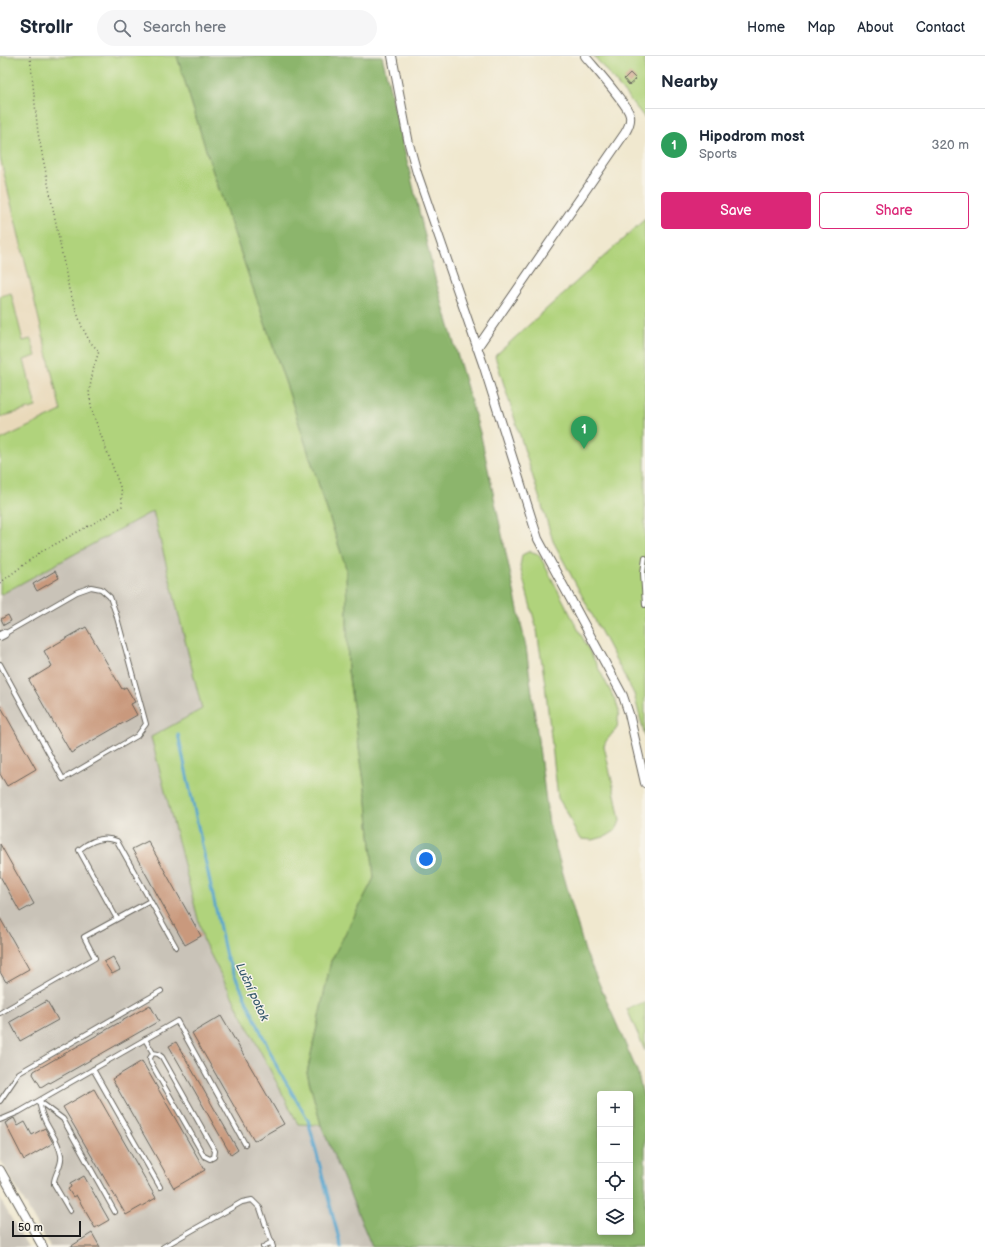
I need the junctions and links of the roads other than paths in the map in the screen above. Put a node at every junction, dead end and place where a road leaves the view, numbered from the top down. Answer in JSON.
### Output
{"nodes":[{"id":1,"x":392,"y":56,"type":"edge"},
{"id":2,"x":585,"y":56,"type":"edge"},
{"id":3,"x":477,"y":348,"type":"junction"},
{"id":4,"x":645,"y":558,"type":"edge"},
{"id":5,"x":645,"y":605,"type":"edge"},
{"id":6,"x":2,"y":635,"type":"edge"},
{"id":7,"x":0,"y":664,"type":"edge"},
{"id":8,"x":645,"y":783,"type":"edge"},
{"id":9,"x":150,"y":901,"type":"junction"},
{"id":10,"x":117,"y":919,"type":"junction"},
{"id":11,"x":176,"y":947,"type":"dead end"},
{"id":12,"x":161,"y":991,"type":"dead end"},
{"id":13,"x":0,"y":1013,"type":"edge"},
{"id":14,"x":145,"y":1040,"type":"junction"},
{"id":15,"x":153,"y":1053,"type":"junction"},
{"id":16,"x":93,"y":1069,"type":"junction"},
{"id":17,"x":0,"y":1101,"type":"edge"},
{"id":18,"x":38,"y":1101,"type":"junction"},
{"id":19,"x":0,"y":1120,"type":"edge"},
{"id":20,"x":246,"y":1144,"type":"dead end"},
{"id":21,"x":0,"y":1170,"type":"edge"},
{"id":22,"x":160,"y":1187,"type":"dead end"},
{"id":23,"x":70,"y":1211,"type":"dead end"},
{"id":24,"x":115,"y":1212,"type":"dead end"},
{"id":25,"x":272,"y":1245,"type":"edge"},
{"id":26,"x":43,"y":1247,"type":"edge"},
{"id":27,"x":163,"y":1247,"type":"edge"},
{"id":28,"x":263,"y":1247,"type":"edge"}],
"edges":[{"from":1,"to":3,"type":"street"},
{"from":2,"to":3,"type":"street"},
{"from":3,"to":8,"type":"street"},
{"from":4,"to":5,"type":"lane"},
{"from":6,"to":7,"type":"lane"},
{"from":9,"to":10,"type":"lane"},
{"from":9,"to":10,"type":"lane"},
{"from":9,"to":11,"type":"lane"},
{"from":10,"to":13,"type":"lane"},
{"from":12,"to":17,"type":"lane"},
{"from":14,"to":15,"type":"lane"},
{"from":14,"to":16,"type":"lane"},
{"from":14,"to":20,"type":"lane"},
{"from":15,"to":15,"type":"lane"},
{"from":16,"to":18,"type":"lane"},
{"from":16,"to":22,"type":"lane"},
{"from":18,"to":19,"type":"lane"},
{"from":18,"to":23,"type":"lane"},
{"from":18,"to":24,"type":"lane"},
{"from":21,"to":26,"type":"street"},
{"from":25,"to":27,"type":"lane"},
{"from":25,"to":28,"type":"lane"}]}
